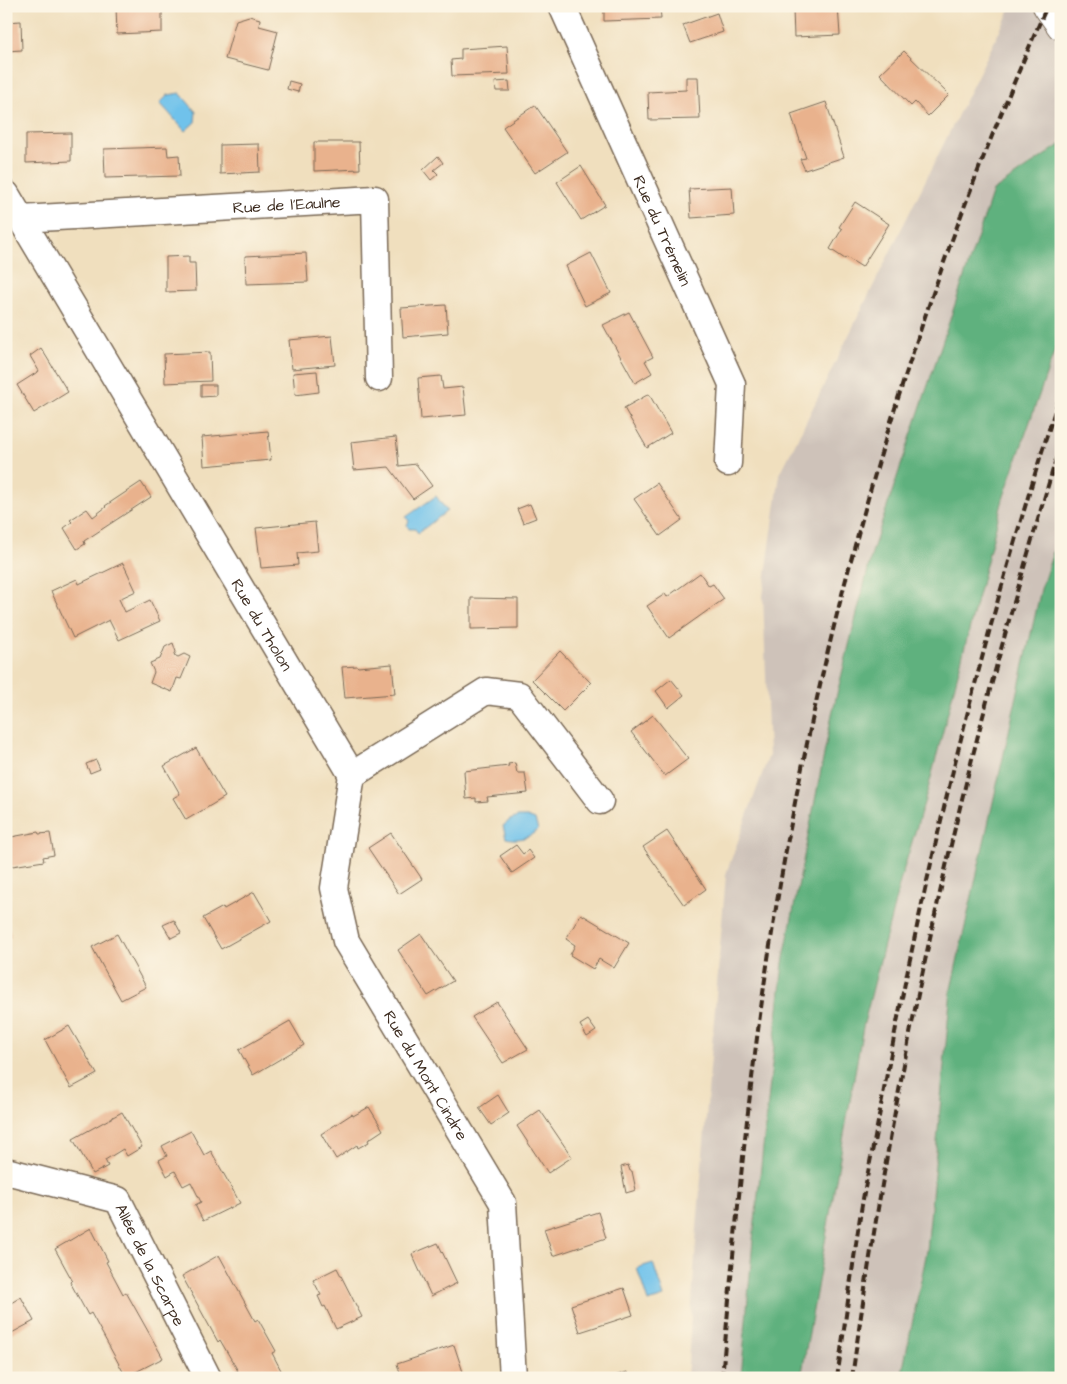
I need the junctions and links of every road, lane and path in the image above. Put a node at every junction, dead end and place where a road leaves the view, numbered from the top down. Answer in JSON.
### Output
{"nodes":[{"id":1,"x":562,"y":6,"type":"edge"},
{"id":2,"x":1047,"y":6,"type":"edge"},
{"id":3,"x":1061,"y":26,"type":"edge"},
{"id":4,"x":6,"y":194,"type":"edge"},
{"id":5,"x":21,"y":219,"type":"junction"},
{"id":6,"x":379,"y":378,"type":"dead end"},
{"id":7,"x":728,"y":463,"type":"dead end"},
{"id":8,"x":352,"y":775,"type":"junction"},
{"id":9,"x":600,"y":801,"type":"dead end"},
{"id":10,"x":6,"y":1171,"type":"edge"},
{"id":11,"x":208,"y":1378,"type":"edge"},
{"id":12,"x":513,"y":1378,"type":"edge"}],
"edges":[{"from":1,"to":7,"type":"street","name":"Rue du Trémelin"},
{"from":2,"to":3,"type":"street"},
{"from":4,"to":5,"type":"street","name":"Rue du Tholon"},
{"from":5,"to":6,"type":"street","name":"Rue de l'Eaulne"},
{"from":5,"to":8,"type":"street","name":"Rue du Tholon"},
{"from":8,"to":9,"type":"street"},
{"from":8,"to":12,"type":"street","name":"Rue du Mont Cindre"},
{"from":10,"to":11,"type":"street","name":"Allée de la Scarpe"}]}
